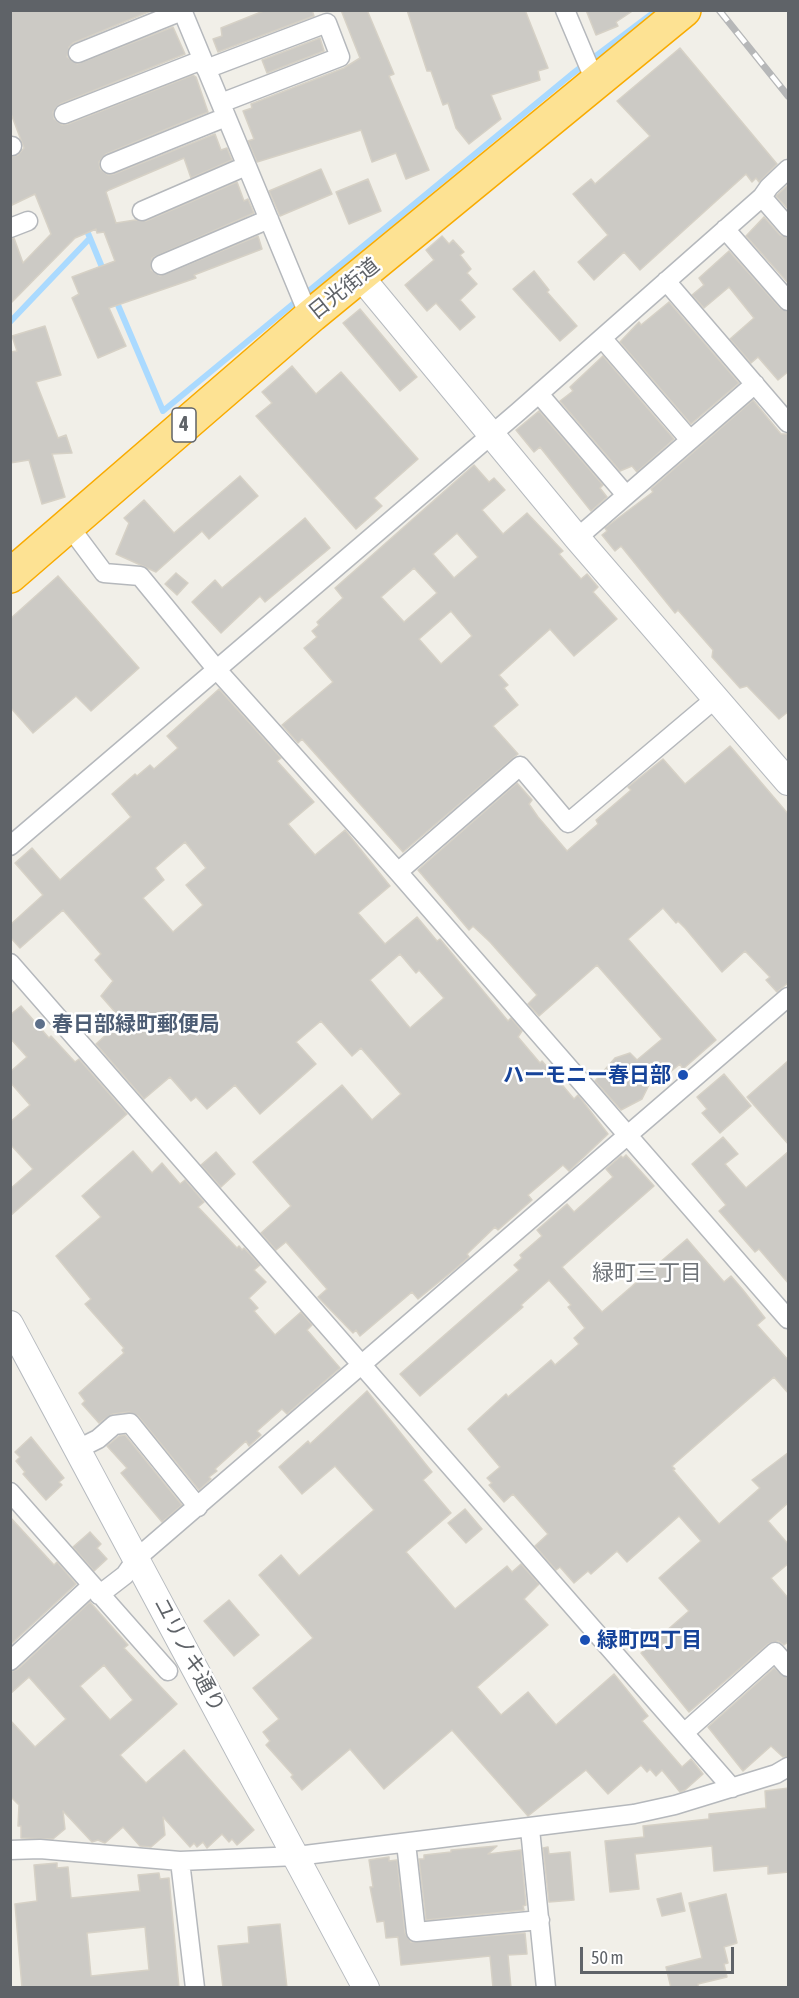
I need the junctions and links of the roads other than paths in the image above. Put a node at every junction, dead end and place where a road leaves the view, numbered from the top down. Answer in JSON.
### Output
{"nodes":[{"id":1,"x":565,"y":10,"type":"edge"},
{"id":2,"x":684,"y":10,"type":"edge"},
{"id":3,"x":182,"y":11,"type":"edge"},
{"id":4,"x":78,"y":53,"type":"dead end"},
{"id":5,"x":204,"y":64,"type":"junction"},
{"id":6,"x":595,"y":81,"type":"junction"},
{"id":7,"x":223,"y":110,"type":"junction"},
{"id":8,"x":63,"y":114,"type":"dead end"},
{"id":9,"x":110,"y":164,"type":"dead end"},
{"id":10,"x":246,"y":166,"type":"junction"},
{"id":11,"x":789,"y":169,"type":"edge"},
{"id":12,"x":762,"y":196,"type":"junction"},
{"id":13,"x":142,"y":211,"type":"dead end"},
{"id":14,"x":268,"y":219,"type":"junction"},
{"id":15,"x":28,"y":221,"type":"dead end"},
{"id":16,"x":789,"y":227,"type":"edge"},
{"id":17,"x":10,"y":228,"type":"edge"},
{"id":18,"x":725,"y":229,"type":"junction"},
{"id":19,"x":161,"y":265,"type":"dead end"},
{"id":20,"x":360,"y":276,"type":"junction"},
{"id":21,"x":666,"y":281,"type":"junction"},
{"id":22,"x":789,"y":301,"type":"edge"},
{"id":23,"x":312,"y":315,"type":"junction"},
{"id":24,"x":602,"y":338,"type":"junction"},
{"id":25,"x":755,"y":384,"type":"junction"},
{"id":26,"x":539,"y":394,"type":"junction"},
{"id":27,"x":789,"y":423,"type":"edge"},
{"id":28,"x":491,"y":435,"type":"junction"},
{"id":29,"x":690,"y":440,"type":"junction"},
{"id":30,"x":627,"y":495,"type":"junction"},
{"id":31,"x":69,"y":525,"type":"junction"},
{"id":32,"x":577,"y":538,"type":"junction"},
{"id":33,"x":11,"y":572,"type":"edge"},
{"id":34,"x":218,"y":671,"type":"junction"},
{"id":35,"x":716,"y":698,"type":"junction"},
{"id":36,"x":789,"y":782,"type":"edge"},
{"id":37,"x":10,"y":846,"type":"edge"},
{"id":38,"x":398,"y":872,"type":"junction"},
{"id":39,"x":10,"y":963,"type":"edge"},
{"id":40,"x":789,"y":997,"type":"edge"},
{"id":41,"x":629,"y":1136,"type":"junction"},
{"id":42,"x":789,"y":1319,"type":"edge"},
{"id":43,"x":10,"y":1324,"type":"edge"},
{"id":44,"x":361,"y":1366,"type":"junction"},
{"id":45,"x":78,"y":1449,"type":"junction"},
{"id":46,"x":10,"y":1492,"type":"edge"},
{"id":47,"x":198,"y":1507,"type":"junction"},
{"id":48,"x":138,"y":1558,"type":"junction"},
{"id":49,"x":95,"y":1591,"type":"junction"},
{"id":50,"x":10,"y":1661,"type":"edge"},
{"id":51,"x":789,"y":1667,"type":"edge"},
{"id":52,"x":168,"y":1671,"type":"dead end"},
{"id":53,"x":684,"y":1734,"type":"junction"},
{"id":54,"x":789,"y":1767,"type":"edge"},
{"id":55,"x":732,"y":1788,"type":"junction"},
{"id":56,"x":530,"y":1829,"type":"junction"},
{"id":57,"x":406,"y":1843,"type":"junction"},
{"id":58,"x":10,"y":1850,"type":"edge"},
{"id":59,"x":297,"y":1856,"type":"junction"},
{"id":60,"x":180,"y":1861,"type":"junction"},
{"id":61,"x":540,"y":1920,"type":"junction"},
{"id":62,"x":195,"y":1988,"type":"edge"},
{"id":63,"x":366,"y":1988,"type":"edge"},
{"id":64,"x":546,"y":1988,"type":"edge"}],
"edges":[{"from":1,"to":6,"type":"street"},
{"from":2,"to":6,"type":"highway","name":"日光街道","number":"4"},
{"from":3,"to":4,"type":"street"},
{"from":3,"to":5,"type":"street"},
{"from":5,"to":7,"type":"street"},
{"from":5,"to":7,"type":"street"},
{"from":5,"to":8,"type":"street"},
{"from":6,"to":20,"type":"highway","name":"日光街道","number":"4"},
{"from":7,"to":9,"type":"street"},
{"from":7,"to":10,"type":"street"},
{"from":10,"to":13,"type":"street"},
{"from":10,"to":14,"type":"street"},
{"from":11,"to":12,"type":"street"},
{"from":12,"to":16,"type":"street"},
{"from":12,"to":18,"type":"street"},
{"from":14,"to":19,"type":"street"},
{"from":14,"to":23,"type":"street"},
{"from":15,"to":17,"type":"street"},
{"from":18,"to":21,"type":"street"},
{"from":18,"to":22,"type":"street"},
{"from":20,"to":23,"type":"highway","name":"日光街道","number":"4"},
{"from":20,"to":28,"type":"street"},
{"from":21,"to":24,"type":"street"},
{"from":21,"to":25,"type":"street"},
{"from":23,"to":31,"type":"highway","name":"日光街道","number":"4"},
{"from":24,"to":26,"type":"street"},
{"from":24,"to":29,"type":"street"},
{"from":25,"to":27,"type":"street"},
{"from":25,"to":29,"type":"street"},
{"from":26,"to":28,"type":"street"},
{"from":26,"to":30,"type":"street"},
{"from":28,"to":32,"type":"street"},
{"from":28,"to":34,"type":"street"},
{"from":29,"to":30,"type":"street"},
{"from":30,"to":32,"type":"street"},
{"from":31,"to":33,"type":"highway","name":"日光街道","number":"4"},
{"from":31,"to":34,"type":"street"},
{"from":32,"to":35,"type":"street"},
{"from":34,"to":37,"type":"street"},
{"from":34,"to":38,"type":"street"},
{"from":35,"to":36,"type":"street"},
{"from":35,"to":38,"type":"street"},
{"from":38,"to":41,"type":"street"},
{"from":39,"to":44,"type":"street"},
{"from":40,"to":41,"type":"street"},
{"from":41,"to":42,"type":"street"},
{"from":41,"to":44,"type":"street"},
{"from":43,"to":45,"type":"street","name":"ユリノキ通り"},
{"from":44,"to":47,"type":"street"},
{"from":44,"to":53,"type":"street"},
{"from":45,"to":47,"type":"street"},
{"from":45,"to":48,"type":"street","name":"ユリノキ通り"},
{"from":46,"to":49,"type":"street"},
{"from":47,"to":48,"type":"street"},
{"from":48,"to":49,"type":"street"},
{"from":48,"to":59,"type":"street","name":"ユリノキ通り"},
{"from":49,"to":50,"type":"street"},
{"from":49,"to":52,"type":"street"},
{"from":51,"to":53,"type":"street"},
{"from":53,"to":55,"type":"street"},
{"from":54,"to":55,"type":"street"},
{"from":55,"to":56,"type":"street"},
{"from":56,"to":57,"type":"street"},
{"from":56,"to":61,"type":"street"},
{"from":57,"to":59,"type":"street"},
{"from":57,"to":61,"type":"street"},
{"from":58,"to":60,"type":"street"},
{"from":59,"to":60,"type":"street"},
{"from":59,"to":63,"type":"street","name":"ユリノキ通り"},
{"from":60,"to":62,"type":"street"},
{"from":61,"to":64,"type":"street"}]}
